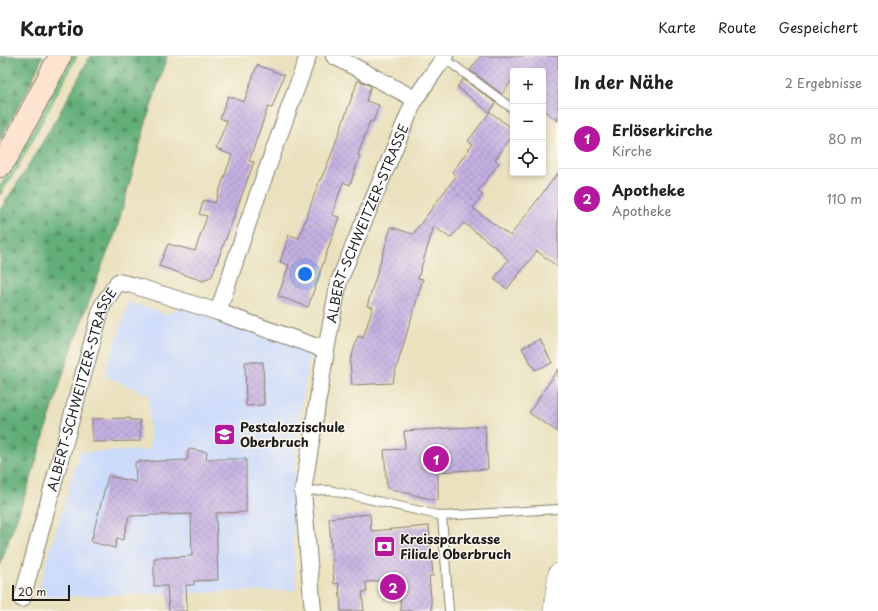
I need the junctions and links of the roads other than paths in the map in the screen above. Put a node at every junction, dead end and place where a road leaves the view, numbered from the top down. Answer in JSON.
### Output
{"nodes":[{"id":1,"x":60,"y":56,"type":"edge"},
{"id":2,"x":308,"y":56,"type":"edge"},
{"id":3,"x":334,"y":56,"type":"edge"},
{"id":4,"x":444,"y":57,"type":"edge"},
{"id":5,"x":415,"y":99,"type":"junction"},
{"id":6,"x":510,"y":107,"type":"edge"},
{"id":7,"x":0,"y":166,"type":"edge"},
{"id":8,"x":218,"y":312,"type":"junction"},
{"id":9,"x":326,"y":350,"type":"junction"},
{"id":10,"x":303,"y":491,"type":"junction"},
{"id":11,"x":558,"y":509,"type":"edge"},
{"id":12,"x":442,"y":516,"type":"junction"},
{"id":13,"x":558,"y":573,"type":"edge"},
{"id":14,"x":22,"y":599,"type":"dead end"},
{"id":15,"x":313,"y":611,"type":"edge"},
{"id":16,"x":450,"y":611,"type":"edge"},
{"id":17,"x":553,"y":611,"type":"edge"}],
"edges":[{"from":1,"to":7,"type":"main road"},
{"from":2,"to":8,"type":"street"},
{"from":3,"to":5,"type":"street"},
{"from":4,"to":5,"type":"street","name":"ALBERT-SCHWEITZER-STRASSE"},
{"from":4,"to":6,"type":"lane"},
{"from":5,"to":9,"type":"street","name":"ALBERT-SCHWEITZER-STRASSE"},
{"from":8,"to":9,"type":"street","name":"ALBERT-SCHWEITZER-STRASSE"},
{"from":8,"to":14,"type":"street","name":"ALBERT-SCHWEITZER-STRASSE"},
{"from":9,"to":10,"type":"street","name":"ALBERT-SCHWEITZER-STRASSE"},
{"from":10,"to":12,"type":"lane"},
{"from":10,"to":15,"type":"street","name":"ALBERT-SCHWEITZER-STRASSE"},
{"from":11,"to":12,"type":"lane"},
{"from":12,"to":16,"type":"lane"},
{"from":13,"to":17,"type":"street"}]}
